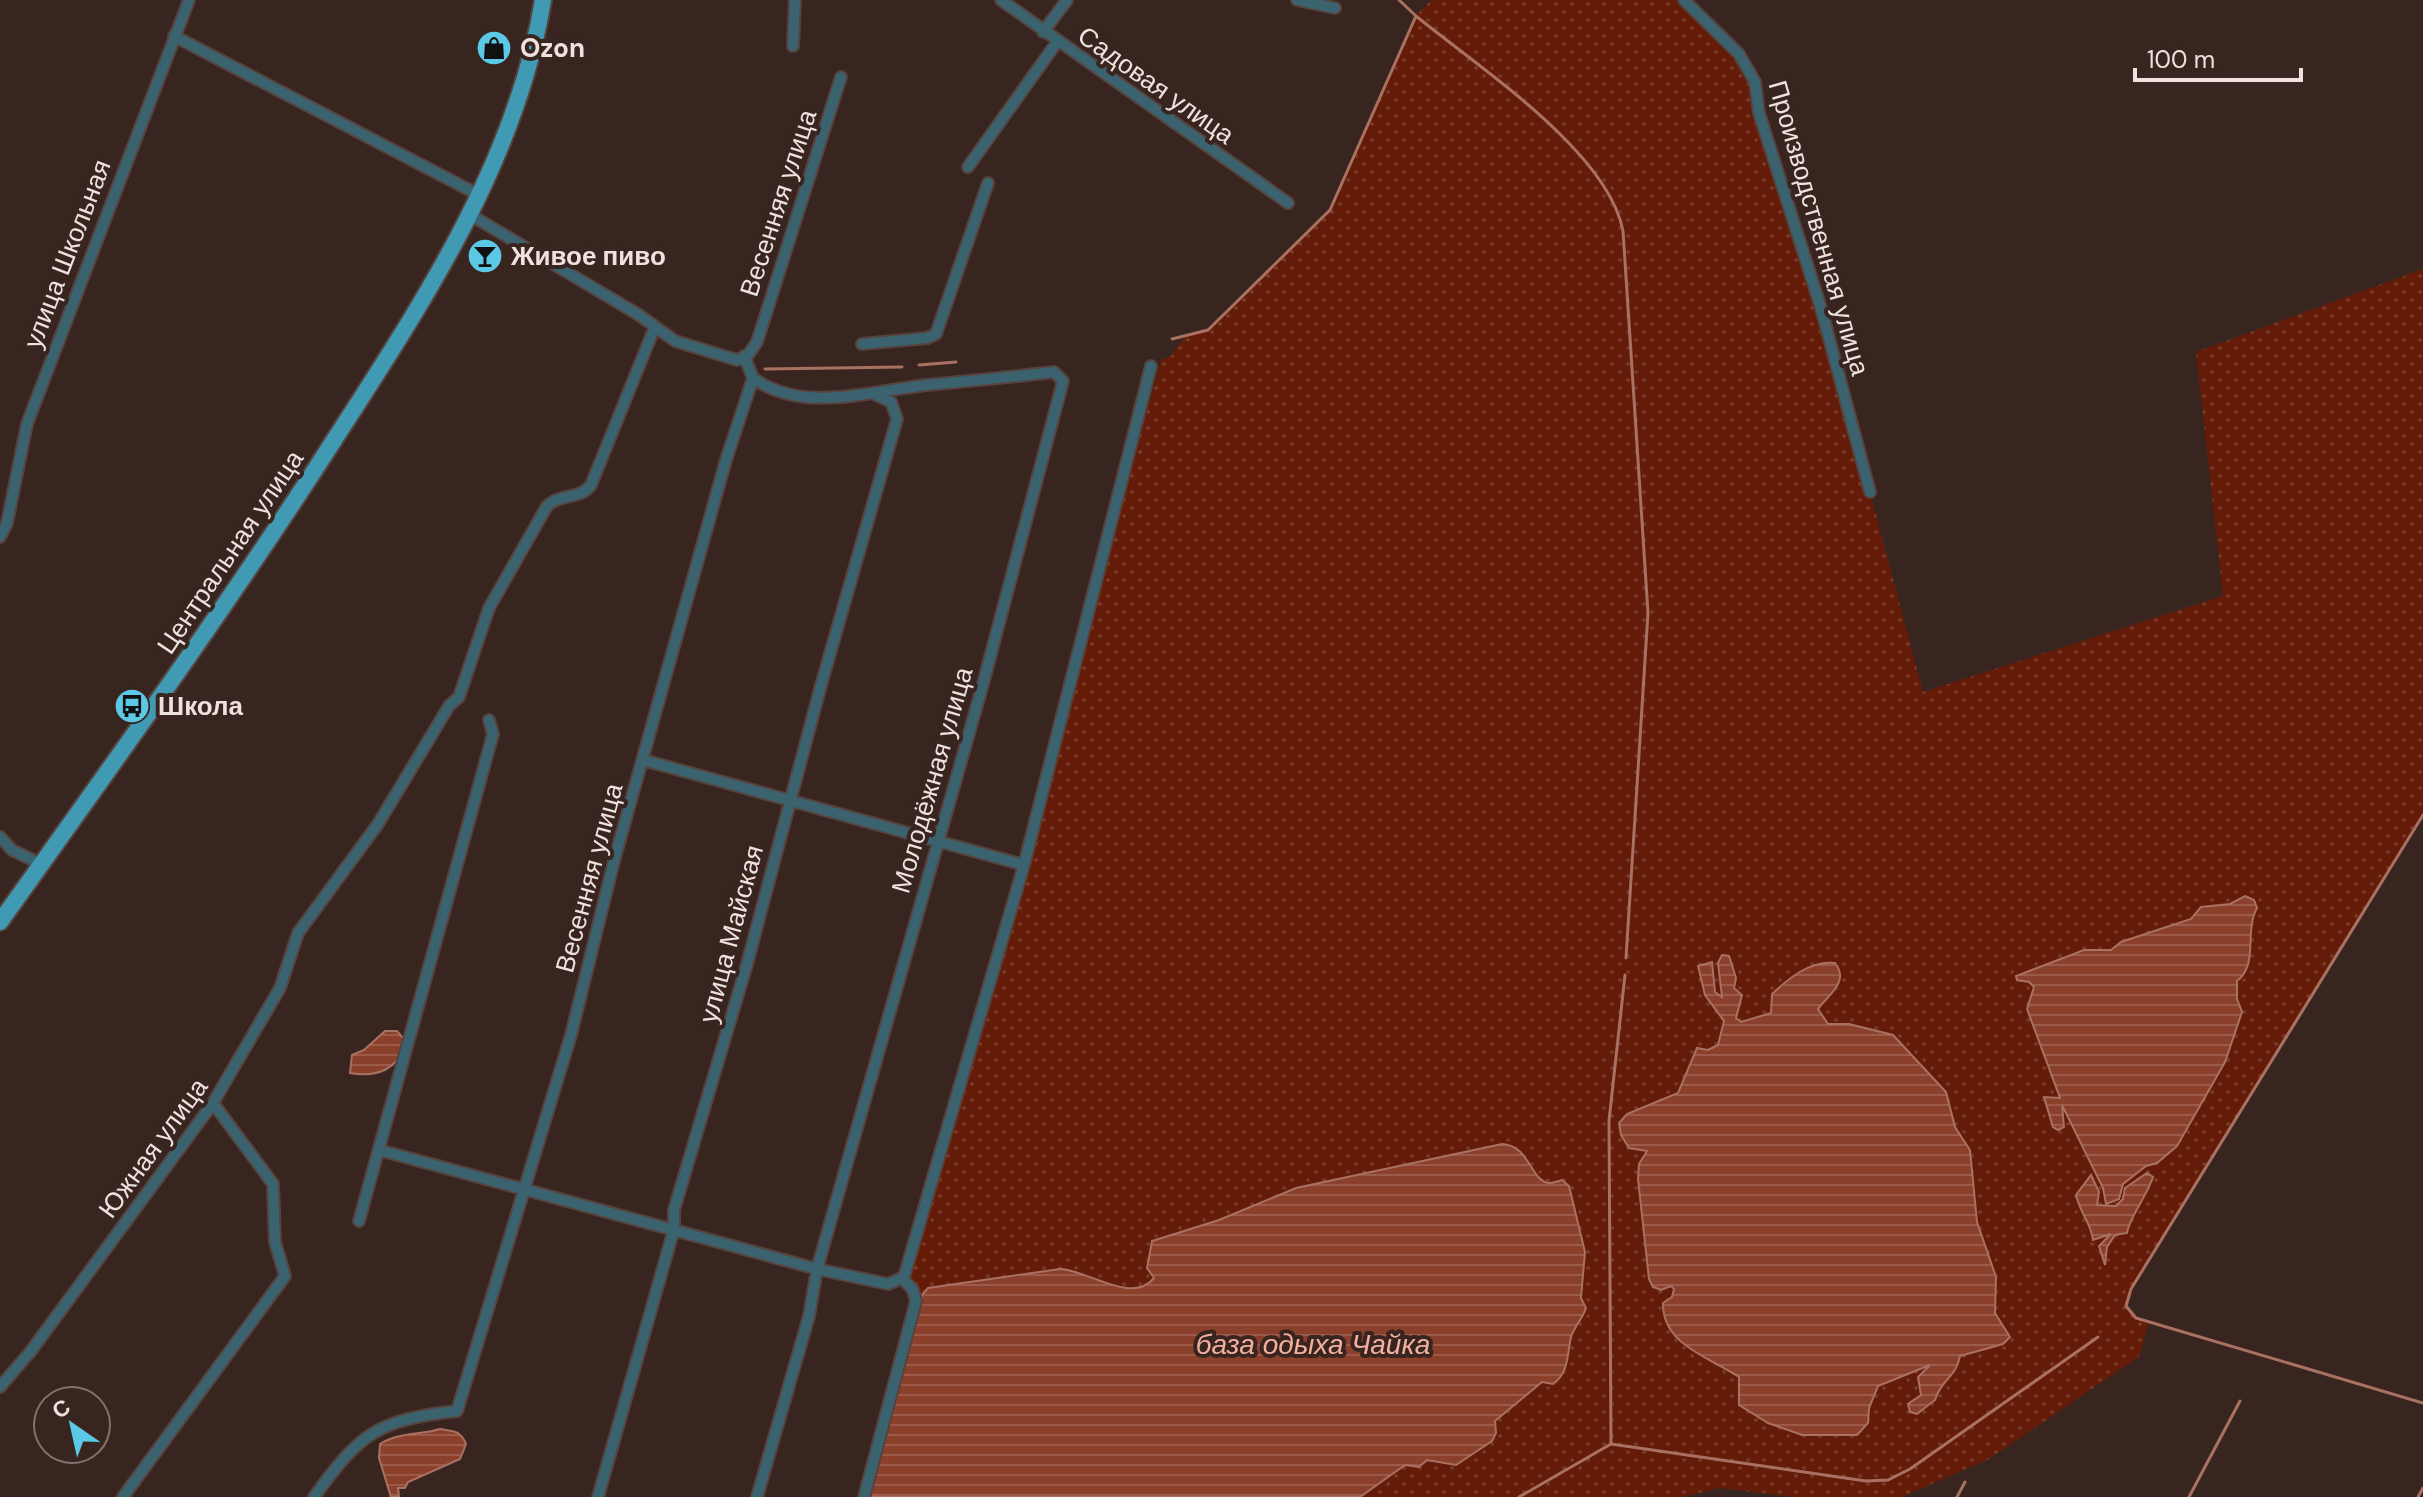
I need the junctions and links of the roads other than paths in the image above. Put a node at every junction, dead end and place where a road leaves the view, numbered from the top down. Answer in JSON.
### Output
{"nodes":[{"id":1,"x":189,"y":0,"type":"edge"},
{"id":2,"x":543,"y":0,"type":"edge"},
{"id":3,"x":795,"y":0,"type":"edge"},
{"id":4,"x":1001,"y":0,"type":"edge"},
{"id":5,"x":1067,"y":0,"type":"edge"},
{"id":6,"x":1297,"y":0,"type":"edge"},
{"id":7,"x":1684,"y":0,"type":"edge"},
{"id":8,"x":1335,"y":8,"type":"dead end"},
{"id":9,"x":1043,"y":32,"type":"junction"},
{"id":10,"x":174,"y":36,"type":"junction"},
{"id":11,"x":1057,"y":42,"type":"junction"},
{"id":12,"x":793,"y":46,"type":"dead end"},
{"id":13,"x":841,"y":77,"type":"dead end"},
{"id":14,"x":968,"y":167,"type":"dead end"},
{"id":15,"x":988,"y":183,"type":"dead end"},
{"id":16,"x":479,"y":195,"type":"junction"},
{"id":17,"x":1288,"y":203,"type":"dead end"},
{"id":18,"x":469,"y":214,"type":"junction"},
{"id":19,"x":654,"y":329,"type":"junction"},
{"id":20,"x":862,"y":344,"type":"dead end"},
{"id":21,"x":744,"y":356,"type":"junction"},
{"id":22,"x":1151,"y":366,"type":"dead end"},
{"id":23,"x":753,"y":378,"type":"junction"},
{"id":24,"x":874,"y":395,"type":"junction"},
{"id":25,"x":1870,"y":492,"type":"dead end"},
{"id":26,"x":0,"y":537,"type":"edge"},
{"id":27,"x":489,"y":720,"type":"dead end"},
{"id":28,"x":643,"y":760,"type":"junction"},
{"id":29,"x":790,"y":800,"type":"junction"},
{"id":30,"x":0,"y":837,"type":"edge"},
{"id":31,"x":935,"y":843,"type":"junction"},
{"id":32,"x":41,"y":864,"type":"junction"},
{"id":33,"x":1024,"y":865,"type":"junction"},
{"id":34,"x":0,"y":922,"type":"edge"},
{"id":35,"x":213,"y":1103,"type":"junction"},
{"id":36,"x":379,"y":1150,"type":"junction"},
{"id":37,"x":525,"y":1190,"type":"junction"},
{"id":38,"x":359,"y":1221,"type":"dead end"},
{"id":39,"x":674,"y":1229,"type":"junction"},
{"id":40,"x":817,"y":1269,"type":"junction"},
{"id":41,"x":902,"y":1278,"type":"junction"},
{"id":42,"x":0,"y":1387,"type":"edge"},
{"id":43,"x":123,"y":1497,"type":"edge"},
{"id":44,"x":314,"y":1497,"type":"edge"},
{"id":45,"x":598,"y":1497,"type":"edge"},
{"id":46,"x":757,"y":1497,"type":"edge"},
{"id":47,"x":864,"y":1497,"type":"edge"}],
"edges":[{"from":1,"to":10,"type":"street","name":"улица Школьная"},
{"from":2,"to":16,"type":"main road","name":"Центральная улица"},
{"from":3,"to":12,"type":"street"},
{"from":4,"to":9,"type":"street","name":"Садовая улица"},
{"from":5,"to":9,"type":"street"},
{"from":6,"to":8,"type":"street"},
{"from":7,"to":25,"type":"street","name":"Производственная улица"},
{"from":9,"to":11,"type":"street","name":"Садовая улица"},
{"from":10,"to":16,"type":"street"},
{"from":10,"to":26,"type":"street","name":"улица Школьная"},
{"from":11,"to":14,"type":"street"},
{"from":11,"to":17,"type":"street","name":"Садовая улица"},
{"from":13,"to":21,"type":"street","name":"Весенняя улица"},
{"from":15,"to":20,"type":"street"},
{"from":16,"to":18,"type":"main road","name":"Центральная улица"},
{"from":18,"to":19,"type":"street"},
{"from":18,"to":32,"type":"main road","name":"Центральная улица"},
{"from":19,"to":21,"type":"street"},
{"from":19,"to":35,"type":"street","name":"Южная улица"},
{"from":21,"to":23,"type":"street"},
{"from":22,"to":33,"type":"street"},
{"from":23,"to":24,"type":"street","name":"Молодёжная улица"},
{"from":23,"to":28,"type":"street","name":"Весенняя улица"},
{"from":24,"to":29,"type":"street","name":"улица Майская"},
{"from":24,"to":31,"type":"street","name":"Молодёжная улица"},
{"from":27,"to":36,"type":"street"},
{"from":28,"to":29,"type":"street"},
{"from":28,"to":37,"type":"street","name":"Весенняя улица"},
{"from":29,"to":31,"type":"street"},
{"from":29,"to":39,"type":"street","name":"улица Майская"},
{"from":30,"to":32,"type":"street"},
{"from":31,"to":33,"type":"street"},
{"from":31,"to":40,"type":"street","name":"Молодёжная улица"},
{"from":32,"to":34,"type":"main road","name":"Центральная улица"},
{"from":33,"to":41,"type":"street"},
{"from":35,"to":42,"type":"street","name":"Южная улица"},
{"from":35,"to":43,"type":"street"},
{"from":36,"to":37,"type":"street"},
{"from":36,"to":38,"type":"street"},
{"from":37,"to":39,"type":"street"},
{"from":37,"to":44,"type":"street","name":"Весенняя улица"},
{"from":39,"to":40,"type":"street"},
{"from":39,"to":45,"type":"street","name":"улица Майская"},
{"from":40,"to":41,"type":"street"},
{"from":40,"to":46,"type":"street","name":"Молодёжная улица"},
{"from":41,"to":47,"type":"street"}]}
